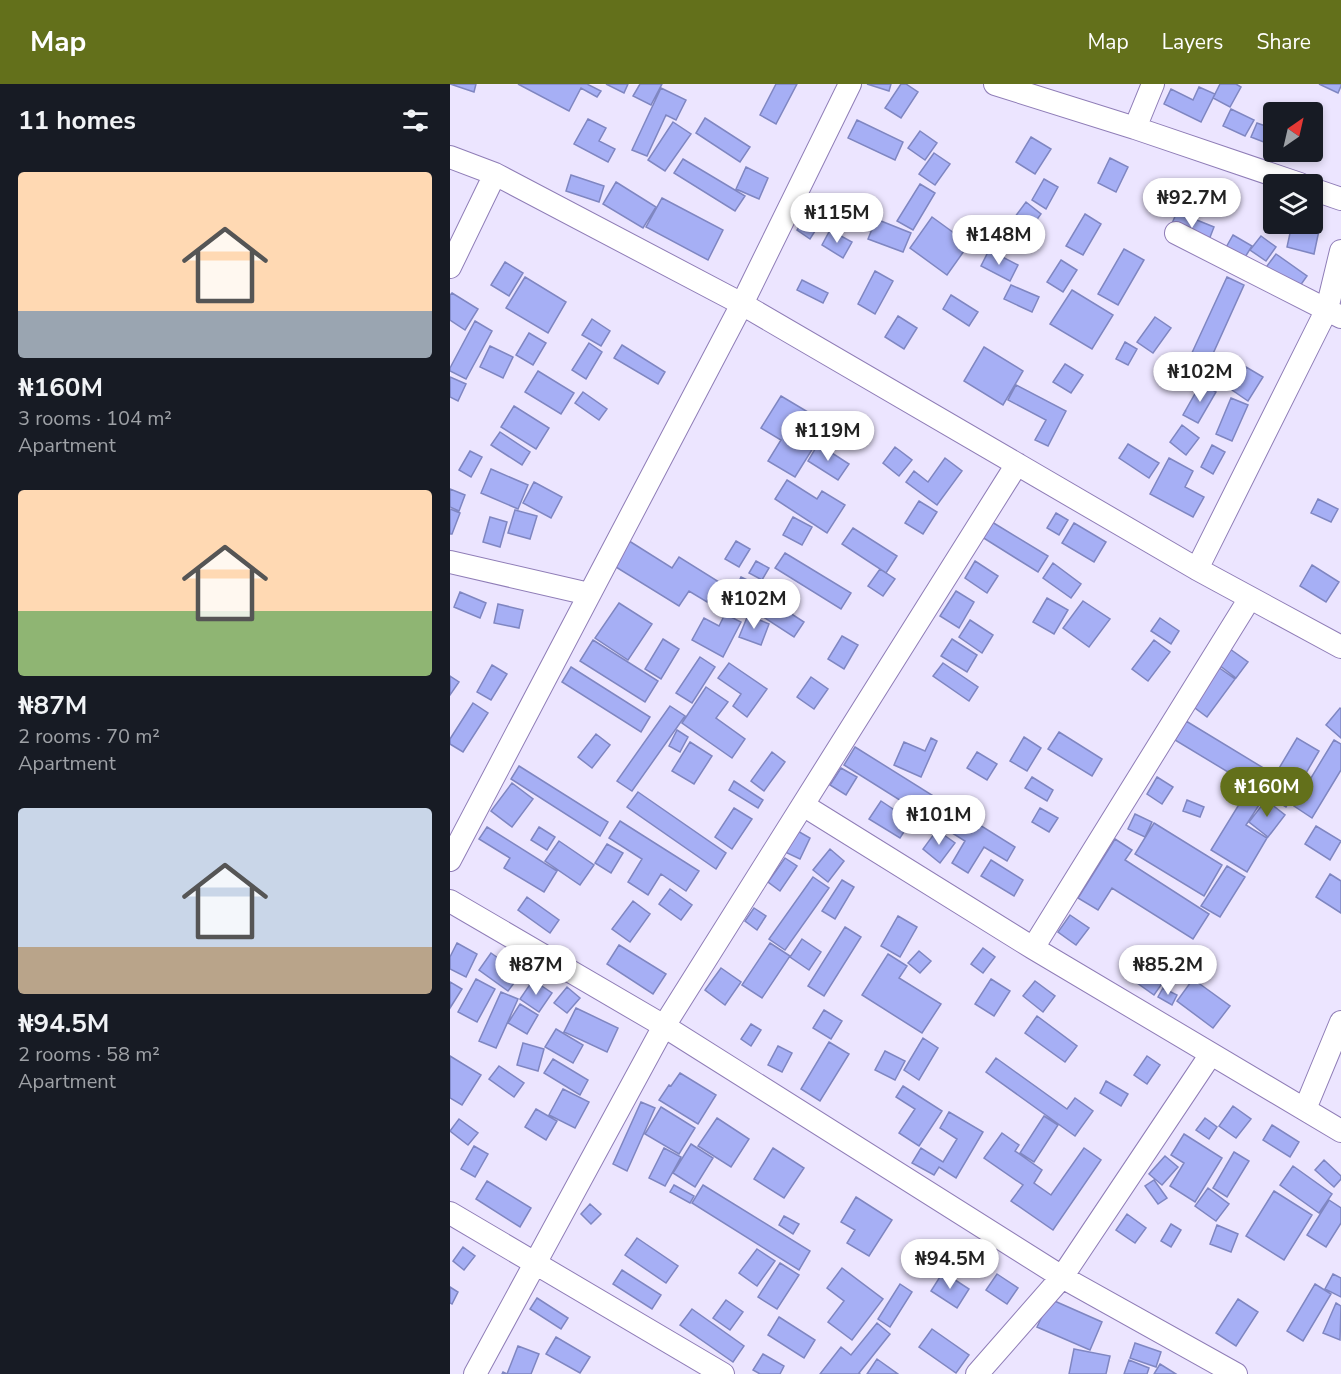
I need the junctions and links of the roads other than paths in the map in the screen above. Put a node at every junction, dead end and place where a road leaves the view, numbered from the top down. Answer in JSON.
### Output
{"nodes":[{"id":1,"x":850,"y":84,"type":"edge"},
{"id":2,"x":995,"y":84,"type":"edge"},
{"id":3,"x":1154,"y":84,"type":"edge"},
{"id":4,"x":1135,"y":129,"type":"junction"},
{"id":5,"x":450,"y":157,"type":"edge"},
{"id":6,"x":495,"y":174,"type":"junction"},
{"id":7,"x":1270,"y":174,"type":"edge"},
{"id":8,"x":1323,"y":193,"type":"edge"},
{"id":9,"x":1341,"y":199,"type":"edge"},
{"id":10,"x":1176,"y":233,"type":"dead end"},
{"id":11,"x":1341,"y":251,"type":"edge"},
{"id":12,"x":450,"y":267,"type":"edge"},
{"id":13,"x":742,"y":304,"type":"junction"},
{"id":14,"x":1334,"y":313,"type":"edge"},
{"id":15,"x":1017,"y":464,"type":"junction"},
{"id":16,"x":450,"y":562,"type":"edge"},
{"id":17,"x":1197,"y":569,"type":"junction"},
{"id":18,"x":589,"y":594,"type":"junction"},
{"id":19,"x":1251,"y":598,"type":"junction"},
{"id":20,"x":1341,"y":647,"type":"edge"},
{"id":21,"x":803,"y":805,"type":"junction"},
{"id":22,"x":450,"y":860,"type":"edge"},
{"id":23,"x":450,"y":901,"type":"edge"},
{"id":24,"x":1033,"y":948,"type":"junction"},
{"id":25,"x":1341,"y":1022,"type":"edge"},
{"id":26,"x":664,"y":1026,"type":"junction"},
{"id":27,"x":1211,"y":1054,"type":"junction"},
{"id":28,"x":1305,"y":1109,"type":"junction"},
{"id":29,"x":1341,"y":1131,"type":"edge"},
{"id":30,"x":450,"y":1212,"type":"edge"},
{"id":31,"x":536,"y":1263,"type":"junction"},
{"id":32,"x":1062,"y":1277,"type":"junction"},
{"id":33,"x":720,"y":1373,"type":"edge"},
{"id":34,"x":476,"y":1374,"type":"edge"},
{"id":35,"x":977,"y":1374,"type":"edge"},
{"id":36,"x":1236,"y":1374,"type":"edge"}],
"edges":[{"from":1,"to":13,"type":"street"},
{"from":2,"to":4,"type":"street"},
{"from":3,"to":4,"type":"street"},
{"from":4,"to":7,"type":"street"},
{"from":5,"to":6,"type":"street"},
{"from":6,"to":12,"type":"street"},
{"from":6,"to":13,"type":"street"},
{"from":8,"to":9,"type":"street"},
{"from":10,"to":14,"type":"street"},
{"from":11,"to":14,"type":"street"},
{"from":13,"to":15,"type":"street"},
{"from":13,"to":18,"type":"street"},
{"from":14,"to":17,"type":"street"},
{"from":15,"to":17,"type":"street"},
{"from":15,"to":21,"type":"street"},
{"from":16,"to":18,"type":"street"},
{"from":17,"to":19,"type":"street"},
{"from":18,"to":22,"type":"street"},
{"from":19,"to":20,"type":"street"},
{"from":19,"to":24,"type":"street"},
{"from":21,"to":24,"type":"street"},
{"from":21,"to":26,"type":"street"},
{"from":23,"to":26,"type":"street"},
{"from":24,"to":27,"type":"street"},
{"from":25,"to":28,"type":"street"},
{"from":26,"to":31,"type":"street"},
{"from":26,"to":32,"type":"street"},
{"from":27,"to":28,"type":"street"},
{"from":27,"to":32,"type":"street"},
{"from":28,"to":29,"type":"street"},
{"from":30,"to":31,"type":"street"},
{"from":31,"to":33,"type":"street"},
{"from":31,"to":34,"type":"street"},
{"from":32,"to":35,"type":"street"},
{"from":32,"to":36,"type":"street"}]}
